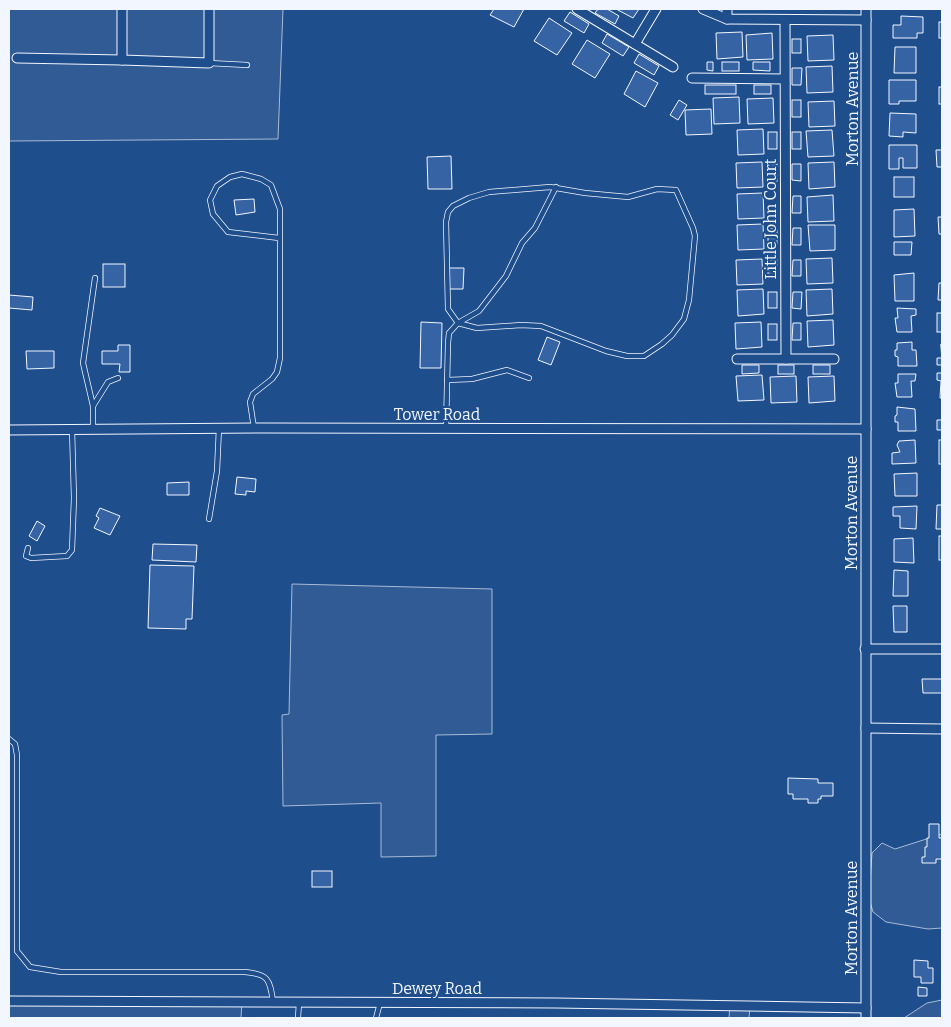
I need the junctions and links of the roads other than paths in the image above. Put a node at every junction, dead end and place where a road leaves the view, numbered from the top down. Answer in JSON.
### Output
{"nodes":[{"id":1,"x":122,"y":9,"type":"edge"},
{"id":2,"x":209,"y":9,"type":"edge"},
{"id":3,"x":577,"y":9,"type":"edge"},
{"id":4,"x":656,"y":9,"type":"edge"},
{"id":5,"x":703,"y":9,"type":"edge"},
{"id":6,"x":727,"y":9,"type":"edge"},
{"id":7,"x":866,"y":9,"type":"edge"},
{"id":8,"x":726,"y":19,"type":"junction"},
{"id":9,"x":785,"y":20,"type":"junction"},
{"id":10,"x":866,"y":20,"type":"junction"},
{"id":11,"x":636,"y":44,"type":"junction"},
{"id":12,"x":17,"y":58,"type":"dead end"},
{"id":13,"x":122,"y":60,"type":"junction"},
{"id":14,"x":209,"y":63,"type":"junction"},
{"id":15,"x":247,"y":65,"type":"dead end"},
{"id":16,"x":674,"y":67,"type":"dead end"},
{"id":17,"x":692,"y":78,"type":"dead end"},
{"id":18,"x":784,"y":79,"type":"junction"},
{"id":19,"x":556,"y":188,"type":"junction"},
{"id":20,"x":279,"y":238,"type":"junction"},
{"id":21,"x":95,"y":278,"type":"dead end"},
{"id":22,"x":458,"y":323,"type":"junction"},
{"id":23,"x":786,"y":358,"type":"junction"},
{"id":24,"x":737,"y":359,"type":"dead end"},
{"id":25,"x":834,"y":359,"type":"dead end"},
{"id":26,"x":118,"y":378,"type":"dead end"},
{"id":27,"x":529,"y":378,"type":"dead end"},
{"id":28,"x":446,"y":380,"type":"junction"},
{"id":29,"x":93,"y":406,"type":"junction"},
{"id":30,"x":219,"y":428,"type":"junction"},
{"id":31,"x":254,"y":428,"type":"junction"},
{"id":32,"x":72,"y":429,"type":"junction"},
{"id":33,"x":93,"y":429,"type":"junction"},
{"id":34,"x":446,"y":429,"type":"junction"},
{"id":35,"x":866,"y":429,"type":"junction"},
{"id":36,"x":9,"y":430,"type":"edge"},
{"id":37,"x":209,"y":519,"type":"dead end"},
{"id":38,"x":28,"y":548,"type":"dead end"},
{"id":39,"x":866,"y":649,"type":"junction"},
{"id":40,"x":942,"y":649,"type":"edge"},
{"id":41,"x":866,"y":728,"type":"junction"},
{"id":42,"x":942,"y":729,"type":"edge"},
{"id":43,"x":9,"y":738,"type":"edge"},
{"id":44,"x":9,"y":1001,"type":"edge"},
{"id":45,"x":273,"y":1003,"type":"junction"},
{"id":46,"x":300,"y":1003,"type":"junction"},
{"id":47,"x":380,"y":1003,"type":"junction"},
{"id":48,"x":866,"y":1008,"type":"junction"},
{"id":49,"x":298,"y":1018,"type":"edge"},
{"id":50,"x":376,"y":1018,"type":"edge"},
{"id":51,"x":866,"y":1018,"type":"edge"}],
"edges":[{"from":1,"to":13,"type":"street"},
{"from":2,"to":14,"type":"street"},
{"from":3,"to":11,"type":"street"},
{"from":4,"to":11,"type":"street"},
{"from":5,"to":8,"type":"street"},
{"from":6,"to":8,"type":"street"},
{"from":7,"to":10,"type":"street","name":"Morton Avenue"},
{"from":8,"to":9,"type":"street"},
{"from":9,"to":10,"type":"street"},
{"from":9,"to":18,"type":"street","name":"Little John Court"},
{"from":10,"to":35,"type":"street","name":"Morton Avenue"},
{"from":11,"to":16,"type":"street"},
{"from":12,"to":13,"type":"street"},
{"from":13,"to":14,"type":"street"},
{"from":14,"to":15,"type":"lane"},
{"from":17,"to":18,"type":"street"},
{"from":18,"to":23,"type":"street","name":"Little John Court"},
{"from":19,"to":22,"type":"lane"},
{"from":19,"to":22,"type":"lane"},
{"from":19,"to":22,"type":"lane"},
{"from":20,"to":20,"type":"lane"},
{"from":20,"to":31,"type":"lane"},
{"from":21,"to":29,"type":"lane"},
{"from":22,"to":28,"type":"lane"},
{"from":23,"to":24,"type":"street"},
{"from":23,"to":25,"type":"street"},
{"from":26,"to":29,"type":"lane"},
{"from":27,"to":28,"type":"lane"},
{"from":28,"to":34,"type":"lane"},
{"from":29,"to":33,"type":"lane"},
{"from":30,"to":31,"type":"street","name":"Tower Road"},
{"from":30,"to":33,"type":"street","name":"Tower Road"},
{"from":30,"to":37,"type":"lane"},
{"from":31,"to":34,"type":"street","name":"Tower Road"},
{"from":32,"to":33,"type":"street","name":"Tower Road"},
{"from":32,"to":36,"type":"street","name":"Tower Road"},
{"from":32,"to":38,"type":"lane"},
{"from":34,"to":35,"type":"street","name":"Tower Road"},
{"from":35,"to":39,"type":"street","name":"Morton Avenue"},
{"from":39,"to":40,"type":"street"},
{"from":39,"to":41,"type":"street","name":"Morton Avenue"},
{"from":41,"to":42,"type":"street"},
{"from":41,"to":48,"type":"street","name":"Morton Avenue"},
{"from":43,"to":45,"type":"lane"},
{"from":44,"to":45,"type":"street","name":"Dewey Road"},
{"from":45,"to":46,"type":"street","name":"Dewey Road"},
{"from":46,"to":47,"type":"street","name":"Dewey Road"},
{"from":46,"to":49,"type":"lane"},
{"from":47,"to":48,"type":"street","name":"Dewey Road"},
{"from":47,"to":50,"type":"lane"},
{"from":48,"to":51,"type":"street","name":"Morton Avenue"}]}
